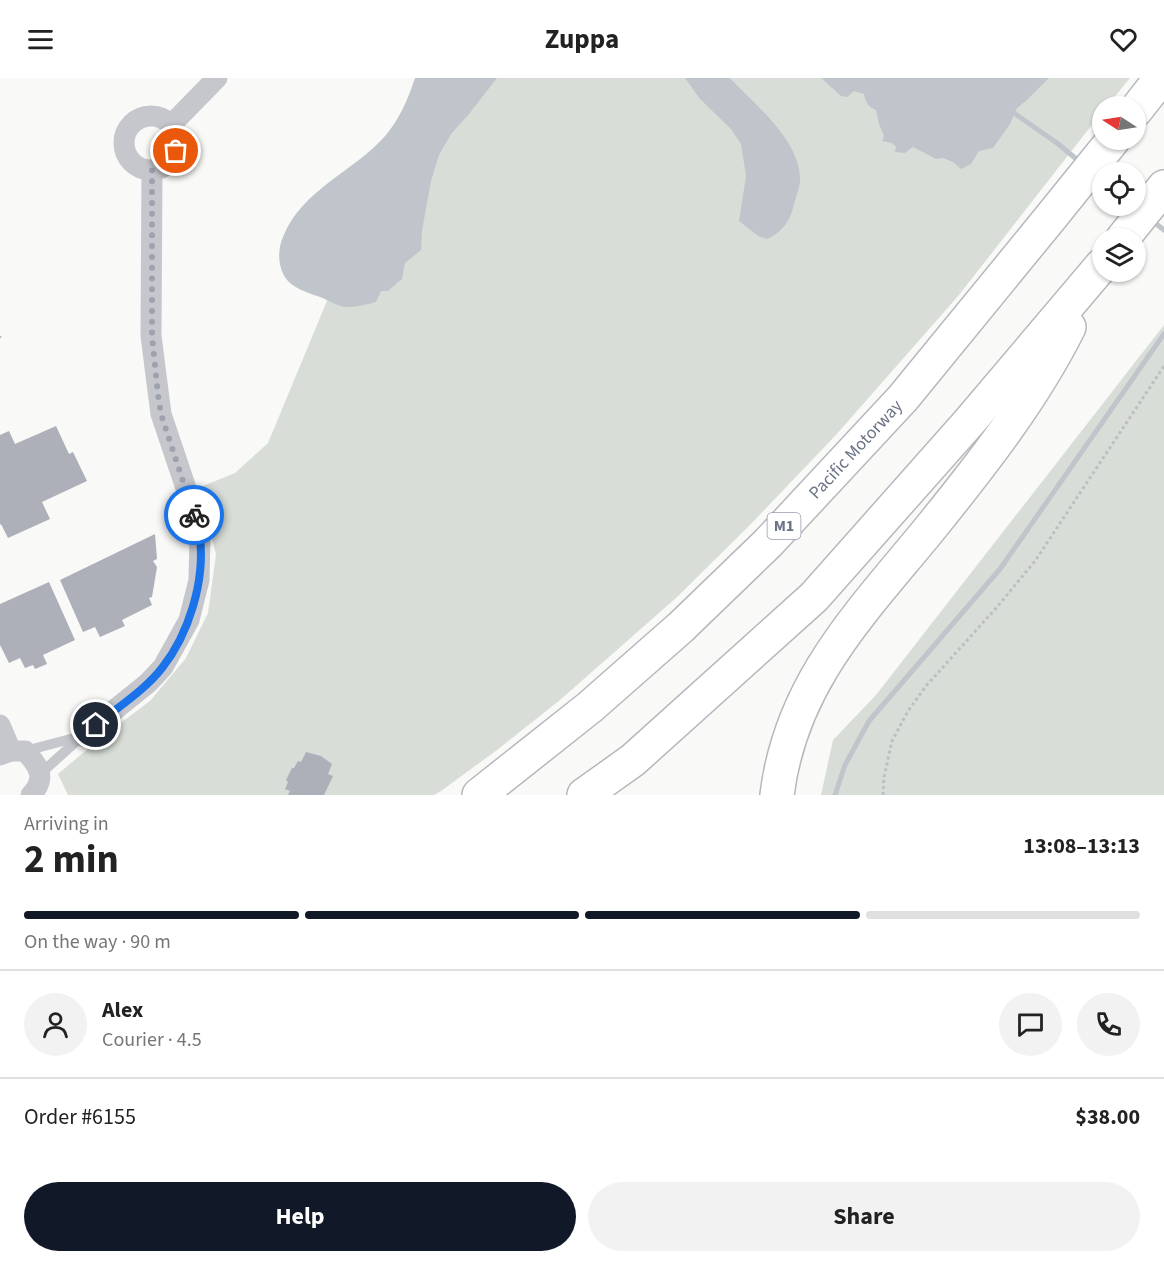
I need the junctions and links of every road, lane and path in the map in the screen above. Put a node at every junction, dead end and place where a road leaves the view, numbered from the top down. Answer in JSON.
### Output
{"nodes":[{"id":1,"x":217,"y":78,"type":"edge"},
{"id":2,"x":1161,"y":78,"type":"edge"},
{"id":3,"x":1146,"y":97,"type":"edge"},
{"id":4,"x":171,"y":125,"type":"junction"},
{"id":5,"x":1105,"y":150,"type":"edge"},
{"id":6,"x":152,"y":170,"type":"junction"},
{"id":7,"x":1164,"y":186,"type":"edge"},
{"id":8,"x":1131,"y":228,"type":"edge"},
{"id":9,"x":1092,"y":277,"type":"edge"},
{"id":10,"x":1093,"y":282,"type":"edge"},
{"id":11,"x":1164,"y":366,"type":"edge"},
{"id":12,"x":0,"y":725,"type":"edge"},
{"id":13,"x":82,"y":736,"type":"junction"},
{"id":14,"x":12,"y":752,"type":"edge"},
{"id":15,"x":37,"y":788,"type":"edge"},
{"id":16,"x":479,"y":795,"type":"edge"},
{"id":17,"x":584,"y":795,"type":"edge"},
{"id":18,"x":777,"y":795,"type":"edge"},
{"id":19,"x":883,"y":795,"type":"edge"}],
"edges":[{"from":1,"to":4,"type":"street"},
{"from":2,"to":3,"type":"highway"},
{"from":4,"to":6,"type":"street"},
{"from":4,"to":6,"type":"street"},
{"from":5,"to":16,"type":"highway","name":"Pacific Motorway","number":"M1"},
{"from":6,"to":13,"type":"street"},
{"from":7,"to":8,"type":"highway"},
{"from":9,"to":17,"type":"highway"},
{"from":10,"to":18,"type":"highway"},
{"from":11,"to":19,"type":"path"},
{"from":12,"to":14,"type":"street"},
{"from":13,"to":14,"type":"lane"},
{"from":13,"to":15,"type":"lane"},
{"from":14,"to":15,"type":"street"}]}
